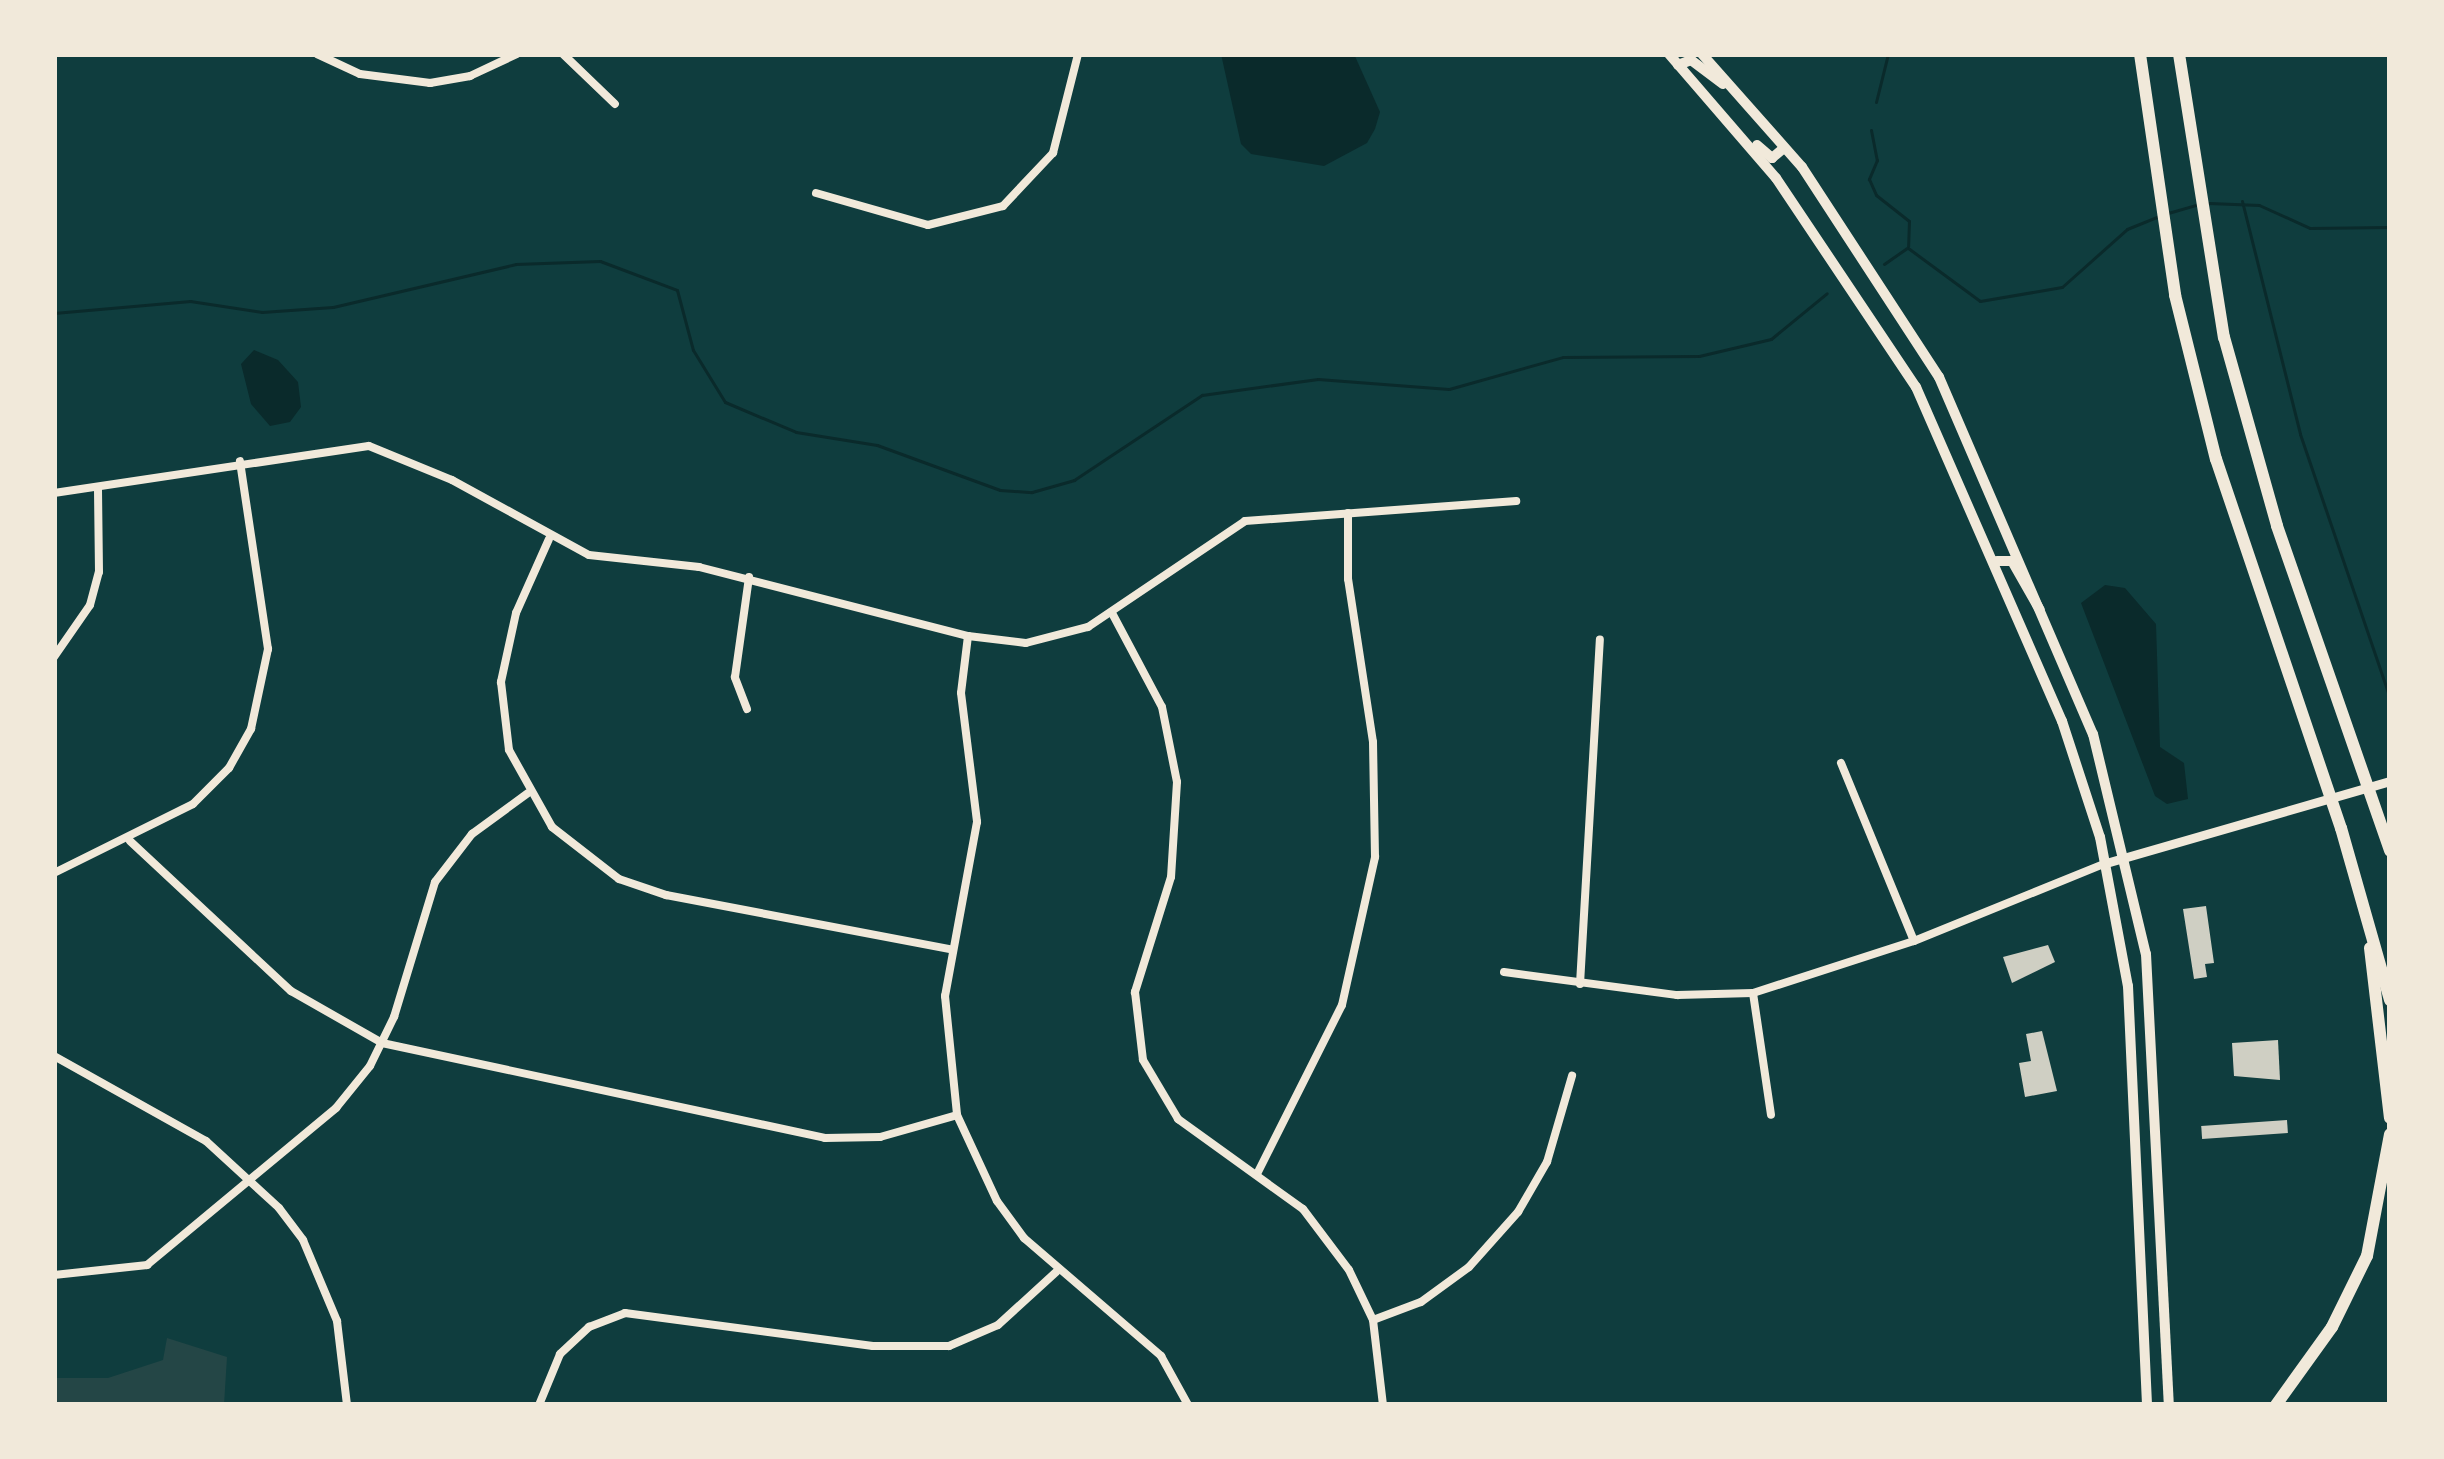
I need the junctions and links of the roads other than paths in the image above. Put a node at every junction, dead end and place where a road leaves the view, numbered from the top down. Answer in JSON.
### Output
{"nodes":[{"id":1,"x":317,"y":54,"type":"edge"},
{"id":2,"x":344,"y":54,"type":"edge"},
{"id":3,"x":517,"y":54,"type":"edge"},
{"id":4,"x":563,"y":54,"type":"edge"},
{"id":5,"x":1078,"y":54,"type":"edge"},
{"id":6,"x":1669,"y":54,"type":"edge"},
{"id":7,"x":1702,"y":54,"type":"edge"},
{"id":8,"x":2140,"y":54,"type":"edge"},
{"id":9,"x":2179,"y":54,"type":"edge"},
{"id":10,"x":1678,"y":64,"type":"junction"},
{"id":11,"x":339,"y":66,"type":"junction"},
{"id":12,"x":1732,"y":88,"type":"junction"},
{"id":13,"x":615,"y":104,"type":"dead end"},
{"id":14,"x":1732,"y":124,"type":"junction"},
{"id":15,"x":1784,"y":148,"type":"junction"},
{"id":16,"x":816,"y":193,"type":"dead end"},
{"id":17,"x":240,"y":460,"type":"junction"},
{"id":18,"x":98,"y":487,"type":"junction"},
{"id":19,"x":54,"y":493,"type":"edge"},
{"id":20,"x":1516,"y":501,"type":"dead end"},
{"id":21,"x":1348,"y":513,"type":"junction"},
{"id":22,"x":548,"y":539,"type":"junction"},
{"id":23,"x":1997,"y":561,"type":"junction"},
{"id":24,"x":749,"y":577,"type":"junction"},
{"id":25,"x":1112,"y":613,"type":"junction"},
{"id":26,"x":2050,"y":621,"type":"junction"},
{"id":27,"x":968,"y":636,"type":"junction"},
{"id":28,"x":1600,"y":640,"type":"dead end"},
{"id":29,"x":54,"y":657,"type":"edge"},
{"id":30,"x":747,"y":709,"type":"dead end"},
{"id":31,"x":1841,"y":763,"type":"dead end"},
{"id":32,"x":2390,"y":781,"type":"edge"},
{"id":33,"x":528,"y":793,"type":"junction"},
{"id":34,"x":130,"y":841,"type":"junction"},
{"id":35,"x":2390,"y":851,"type":"edge"},
{"id":36,"x":2128,"y":858,"type":"junction"},
{"id":37,"x":2106,"y":863,"type":"junction"},
{"id":38,"x":54,"y":874,"type":"edge"},
{"id":39,"x":2362,"y":894,"type":"junction"},
{"id":40,"x":1914,"y":940,"type":"junction"},
{"id":41,"x":950,"y":949,"type":"junction"},
{"id":42,"x":1504,"y":972,"type":"dead end"},
{"id":43,"x":1580,"y":983,"type":"junction"},
{"id":44,"x":1753,"y":993,"type":"junction"},
{"id":45,"x":2390,"y":1000,"type":"edge"},
{"id":46,"x":382,"y":1043,"type":"junction"},
{"id":47,"x":54,"y":1056,"type":"edge"},
{"id":48,"x":1572,"y":1076,"type":"dead end"},
{"id":49,"x":957,"y":1114,"type":"junction"},
{"id":50,"x":1771,"y":1115,"type":"dead end"},
{"id":51,"x":2390,"y":1118,"type":"edge"},
{"id":52,"x":2390,"y":1134,"type":"edge"},
{"id":53,"x":1257,"y":1174,"type":"junction"},
{"id":54,"x":251,"y":1180,"type":"junction"},
{"id":55,"x":1056,"y":1272,"type":"junction"},
{"id":56,"x":54,"y":1275,"type":"edge"},
{"id":57,"x":1373,"y":1320,"type":"junction"},
{"id":58,"x":347,"y":1405,"type":"edge"},
{"id":59,"x":539,"y":1405,"type":"edge"},
{"id":60,"x":1188,"y":1405,"type":"edge"},
{"id":61,"x":1383,"y":1405,"type":"edge"},
{"id":62,"x":2147,"y":1405,"type":"edge"},
{"id":63,"x":2169,"y":1405,"type":"edge"},
{"id":64,"x":2276,"y":1405,"type":"edge"}],
"edges":[{"from":1,"to":11,"type":"street"},
{"from":2,"to":11,"type":"street"},
{"from":3,"to":11,"type":"street"},
{"from":4,"to":13,"type":"street"},
{"from":5,"to":16,"type":"street"},
{"from":6,"to":10,"type":"main road"},
{"from":7,"to":12,"type":"main road"},
{"from":8,"to":39,"type":"highway"},
{"from":9,"to":35,"type":"highway"},
{"from":10,"to":12,"type":"main road"},
{"from":10,"to":14,"type":"main road"},
{"from":12,"to":15,"type":"main road"},
{"from":14,"to":15,"type":"main road"},
{"from":14,"to":23,"type":"main road"},
{"from":15,"to":26,"type":"main road"},
{"from":17,"to":18,"type":"street"},
{"from":17,"to":22,"type":"street"},
{"from":17,"to":34,"type":"street"},
{"from":18,"to":19,"type":"street"},
{"from":18,"to":29,"type":"street"},
{"from":20,"to":21,"type":"street"},
{"from":21,"to":25,"type":"street"},
{"from":21,"to":53,"type":"street"},
{"from":22,"to":24,"type":"street"},
{"from":22,"to":33,"type":"street"},
{"from":23,"to":26,"type":"main road"},
{"from":23,"to":37,"type":"main road"},
{"from":24,"to":27,"type":"street"},
{"from":24,"to":30,"type":"street"},
{"from":25,"to":27,"type":"street"},
{"from":25,"to":53,"type":"street"},
{"from":26,"to":36,"type":"main road"},
{"from":27,"to":41,"type":"street"},
{"from":28,"to":43,"type":"street"},
{"from":31,"to":40,"type":"street"},
{"from":32,"to":36,"type":"street"},
{"from":33,"to":41,"type":"street"},
{"from":33,"to":46,"type":"street"},
{"from":34,"to":38,"type":"street"},
{"from":34,"to":46,"type":"street"},
{"from":36,"to":37,"type":"street"},
{"from":36,"to":63,"type":"main road"},
{"from":37,"to":40,"type":"street"},
{"from":37,"to":62,"type":"main road"},
{"from":39,"to":45,"type":"highway"},
{"from":39,"to":51,"type":"highway"},
{"from":40,"to":44,"type":"street"},
{"from":41,"to":49,"type":"street"},
{"from":42,"to":43,"type":"street"},
{"from":43,"to":44,"type":"street"},
{"from":44,"to":50,"type":"street"},
{"from":46,"to":49,"type":"street"},
{"from":46,"to":54,"type":"street"},
{"from":47,"to":54,"type":"street"},
{"from":48,"to":57,"type":"street"},
{"from":49,"to":55,"type":"street"},
{"from":52,"to":64,"type":"highway"},
{"from":53,"to":57,"type":"street"},
{"from":54,"to":56,"type":"street"},
{"from":54,"to":58,"type":"street"},
{"from":55,"to":59,"type":"street"},
{"from":55,"to":60,"type":"street"},
{"from":57,"to":61,"type":"street"}]}
